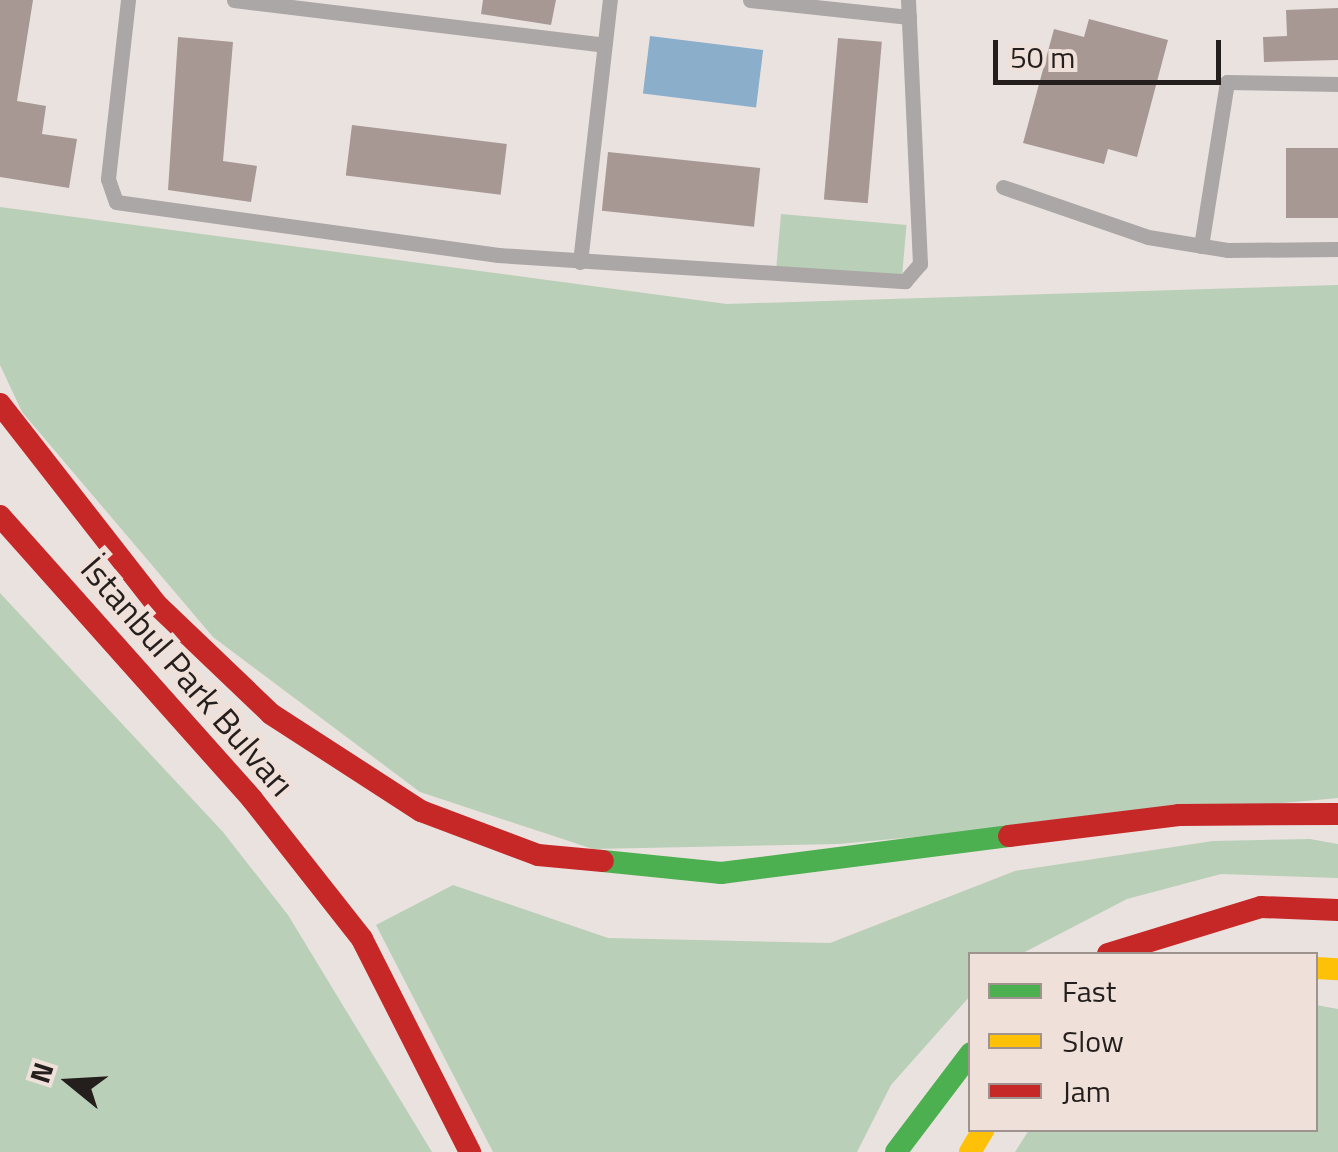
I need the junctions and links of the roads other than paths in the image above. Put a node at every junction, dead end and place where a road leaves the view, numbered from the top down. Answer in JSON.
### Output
{"nodes":[{"id":1,"x":128,"y":0,"type":"edge"},
{"id":2,"x":234,"y":0,"type":"edge"},
{"id":3,"x":610,"y":0,"type":"edge"},
{"id":4,"x":750,"y":0,"type":"edge"},
{"id":5,"x":908,"y":8,"type":"edge"},
{"id":6,"x":604,"y":45,"type":"junction"},
{"id":7,"x":1338,"y":84,"type":"edge"},
{"id":8,"x":1003,"y":187,"type":"dead end"},
{"id":9,"x":1202,"y":246,"type":"junction"},
{"id":10,"x":1338,"y":249,"type":"edge"},
{"id":11,"x":580,"y":262,"type":"junction"},
{"id":12,"x":0,"y":404,"type":"edge"},
{"id":13,"x":0,"y":516,"type":"edge"},
{"id":14,"x":1338,"y":814,"type":"edge"},
{"id":15,"x":1338,"y":910,"type":"edge"},
{"id":16,"x":1114,"y":952,"type":"edge"},
{"id":17,"x":968,"y":1056,"type":"edge"},
{"id":18,"x":470,"y":1152,"type":"edge"},
{"id":19,"x":896,"y":1152,"type":"edge"}],
"edges":[{"from":1,"to":11,"type":"lane"},
{"from":2,"to":6,"type":"lane"},
{"from":3,"to":6,"type":"lane"},
{"from":4,"to":5,"type":"lane"},
{"from":5,"to":11,"type":"lane"},
{"from":6,"to":11,"type":"lane"},
{"from":7,"to":9,"type":"lane"},
{"from":8,"to":9,"type":"lane"},
{"from":9,"to":10,"type":"lane"},
{"from":12,"to":14,"type":"highway"},
{"from":13,"to":18,"type":"highway","name":"İstanbul Park Bulvarı"},
{"from":15,"to":16,"type":"highway"},
{"from":17,"to":19,"type":"highway"}]}
